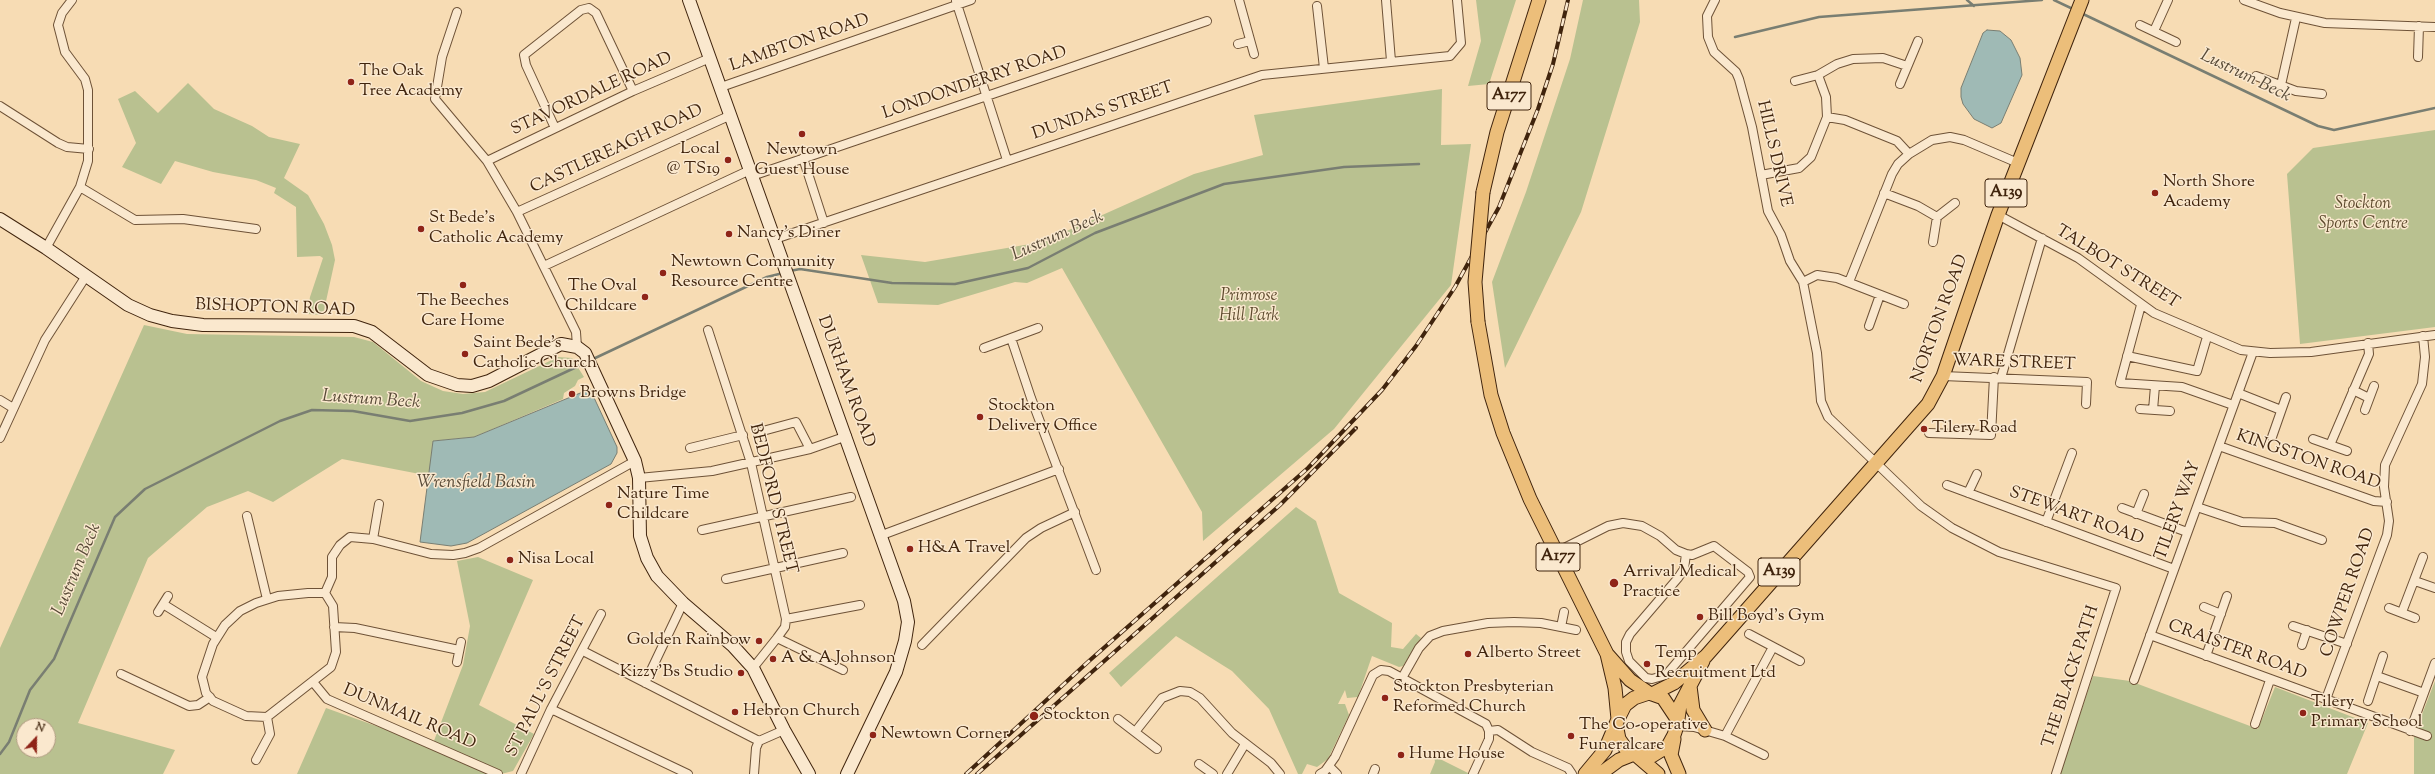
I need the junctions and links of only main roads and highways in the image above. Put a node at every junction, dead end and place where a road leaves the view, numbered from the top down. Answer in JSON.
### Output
{"nodes":[{"id":1,"x":1539,"y":0,"type":"edge"},
{"id":2,"x":2081,"y":1,"type":"edge"},
{"id":3,"x":1607,"y":654,"type":"junction"},
{"id":4,"x":1706,"y":656,"type":"junction"},
{"id":5,"x":1690,"y":686,"type":"junction"},
{"id":6,"x":1650,"y":694,"type":"junction"},
{"id":7,"x":1617,"y":721,"type":"junction"},
{"id":8,"x":1676,"y":727,"type":"junction"},
{"id":9,"x":1705,"y":730,"type":"road end"},
{"id":10,"x":1635,"y":754,"type":"junction"},
{"id":11,"x":1585,"y":774,"type":"edge"},
{"id":12,"x":1600,"y":774,"type":"edge"},
{"id":13,"x":1658,"y":774,"type":"edge"},
{"id":14,"x":1679,"y":774,"type":"edge"}],
"edges":[{"from":1,"to":3,"type":"main road","number":"A177","bridge":true},
{"from":2,"to":4,"type":"main road","name":"NORTON ROAD","number":"A139"},
{"from":3,"to":6,"type":"main road","number":"A177"},
{"from":3,"to":7,"type":"main road","number":"A177"},
{"from":4,"to":5,"type":"main road","name":"NORTON ROAD","number":"A139"},
{"from":4,"to":6,"type":"main road","name":"NORTON ROAD","number":"A139"},
{"from":5,"to":8,"type":"main road","name":"NORTON ROAD","number":"A139"},
{"from":5,"to":9,"type":"main road"},
{"from":6,"to":7,"type":"main road","name":"NORTON ROAD","number":"A139"},
{"from":6,"to":8,"type":"main road"},
{"from":7,"to":10,"type":"main road"},
{"from":7,"to":11,"type":"main road","name":"NORTON ROAD"},
{"from":8,"to":10,"type":"main road","name":"NORTON ROAD","number":"A139"},
{"from":8,"to":14,"type":"main road"},
{"from":10,"to":12,"type":"main road"},
{"from":10,"to":13,"type":"main road"}]}
